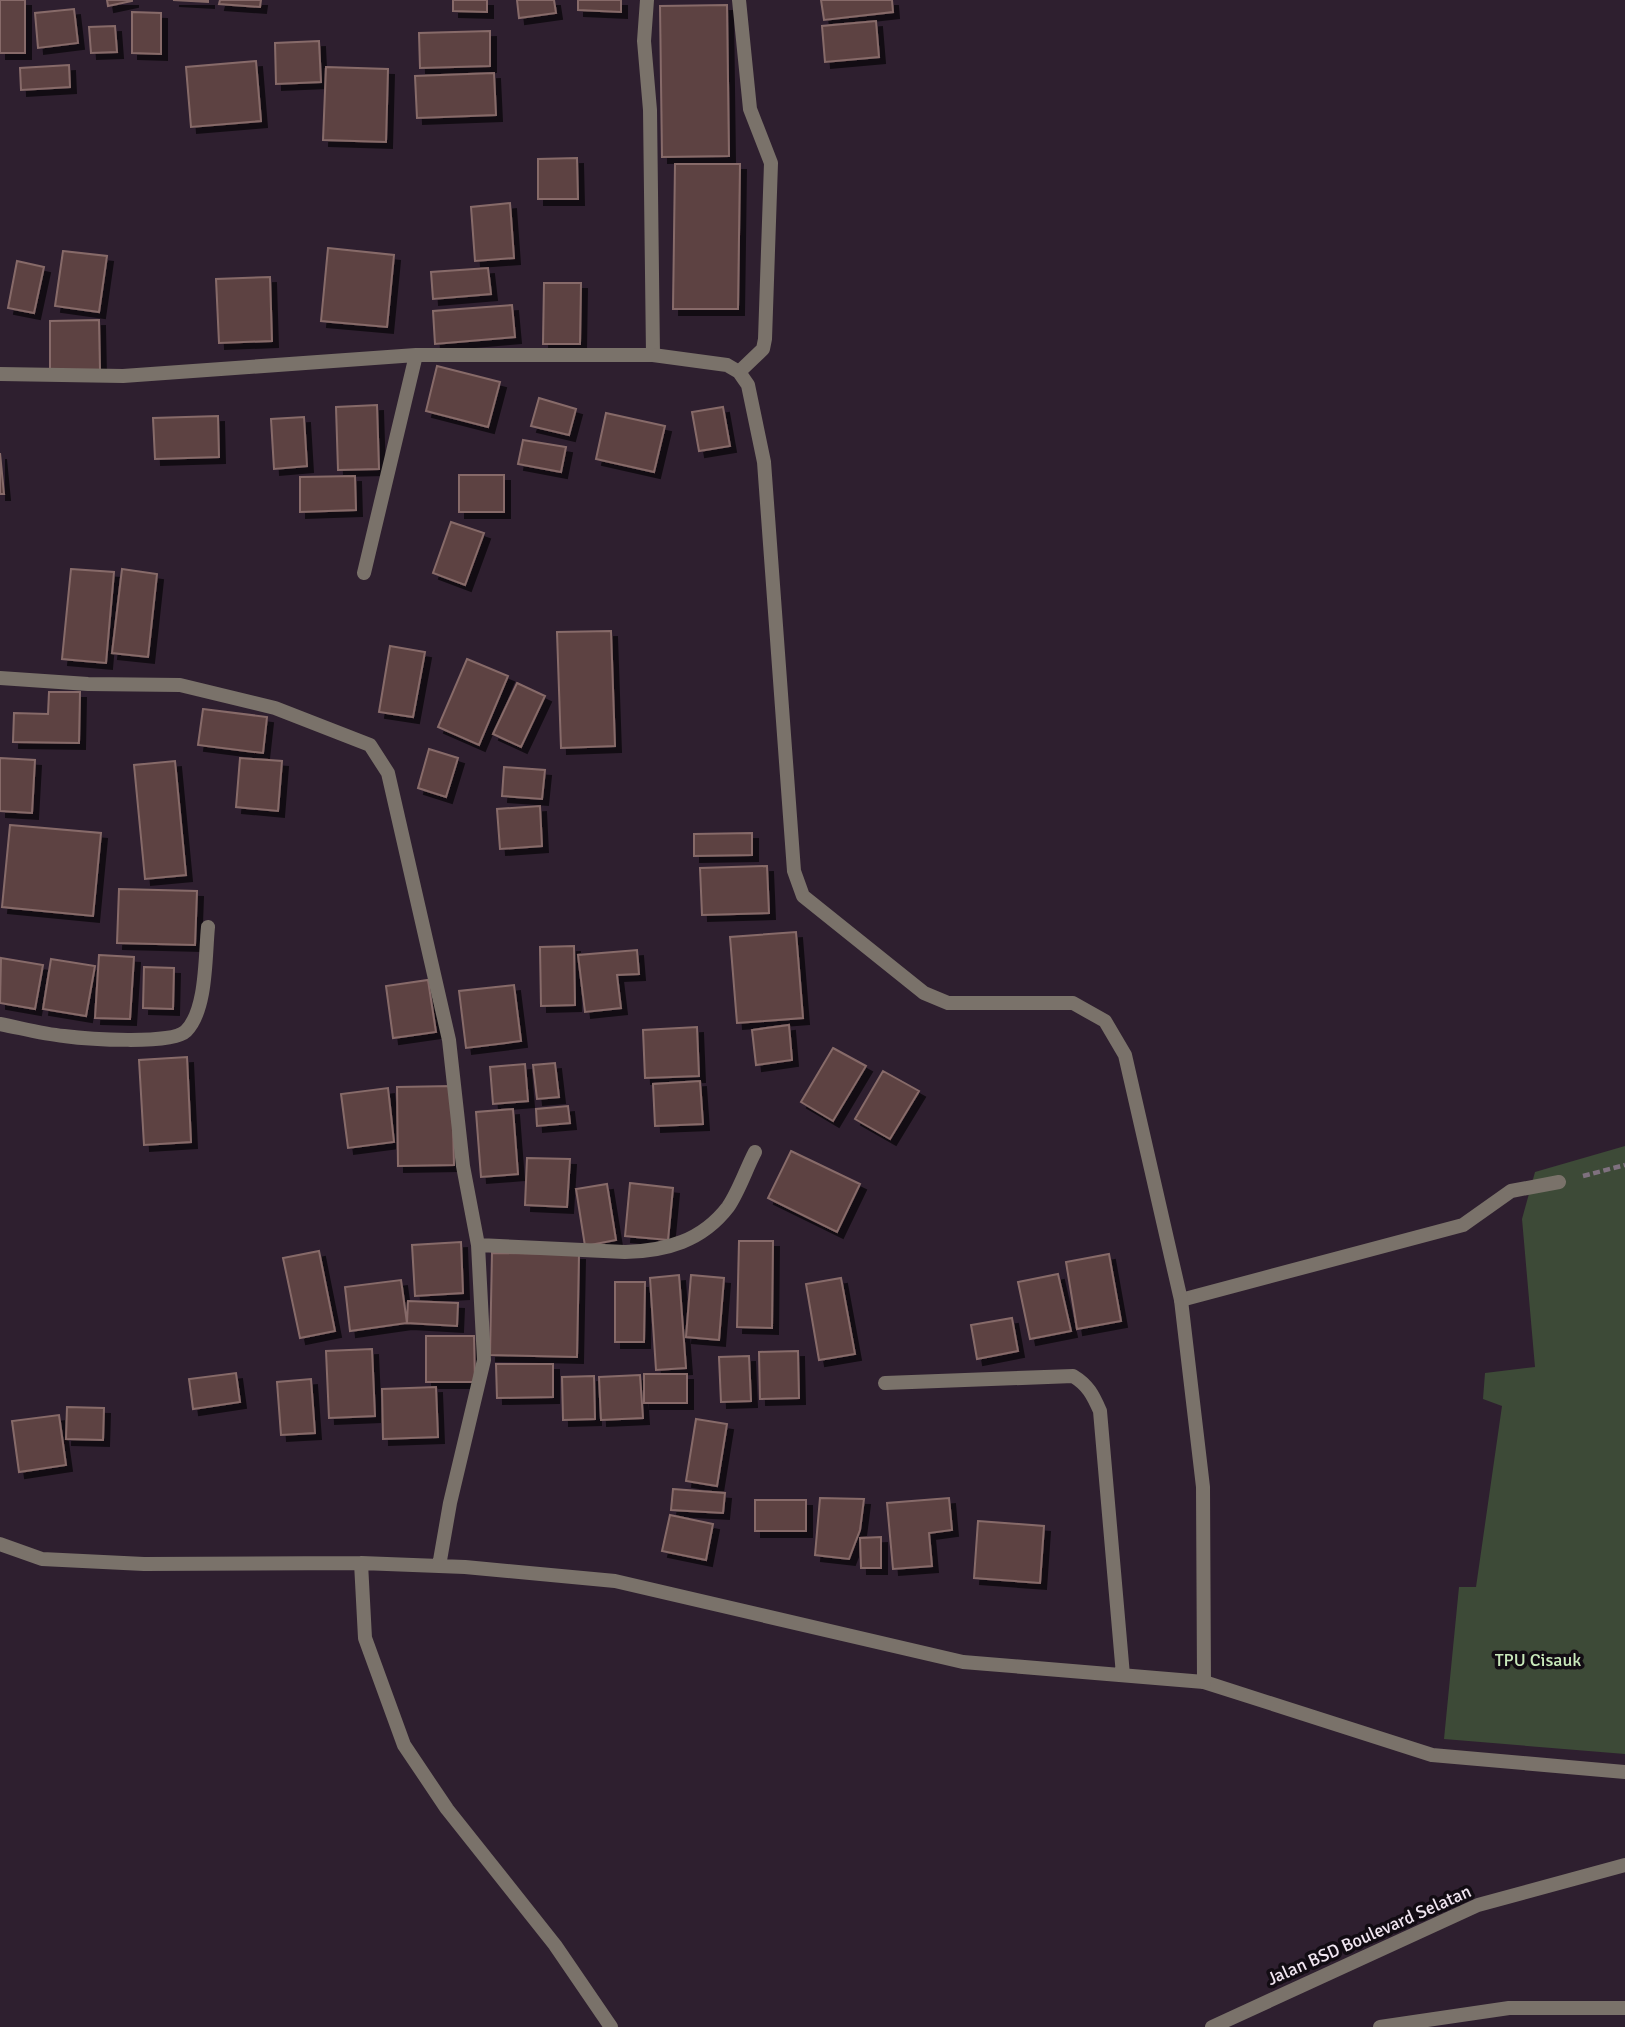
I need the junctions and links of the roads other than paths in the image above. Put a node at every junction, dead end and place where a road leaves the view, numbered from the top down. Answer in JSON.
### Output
{"nodes":[{"id":1,"x":647,"y":0,"type":"edge"},
{"id":2,"x":739,"y":0,"type":"edge"},
{"id":3,"x":416,"y":355,"type":"junction"},
{"id":4,"x":653,"y":355,"type":"junction"},
{"id":5,"x":739,"y":372,"type":"junction"},
{"id":6,"x":0,"y":374,"type":"edge"},
{"id":7,"x":364,"y":573,"type":"dead end"},
{"id":8,"x":0,"y":677,"type":"edge"},
{"id":9,"x":208,"y":927,"type":"dead end"},
{"id":10,"x":0,"y":1024,"type":"edge"},
{"id":11,"x":755,"y":1152,"type":"dead end"},
{"id":12,"x":1559,"y":1182,"type":"road end"},
{"id":13,"x":478,"y":1245,"type":"junction"},
{"id":14,"x":1181,"y":1300,"type":"junction"},
{"id":15,"x":886,"y":1383,"type":"dead end"},
{"id":16,"x":0,"y":1544,"type":"edge"},
{"id":17,"x":361,"y":1563,"type":"junction"},
{"id":18,"x":439,"y":1566,"type":"junction"},
{"id":19,"x":1123,"y":1675,"type":"junction"},
{"id":20,"x":1205,"y":1682,"type":"junction"},
{"id":21,"x":1625,"y":1772,"type":"edge"},
{"id":22,"x":1625,"y":1865,"type":"edge"},
{"id":23,"x":1625,"y":2008,"type":"edge"},
{"id":24,"x":611,"y":2027,"type":"edge"},
{"id":25,"x":1212,"y":2027,"type":"edge"},
{"id":26,"x":1380,"y":2027,"type":"edge"}],
"edges":[{"from":1,"to":4,"type":"street"},
{"from":2,"to":5,"type":"street"},
{"from":3,"to":4,"type":"street"},
{"from":3,"to":6,"type":"street"},
{"from":3,"to":7,"type":"street"},
{"from":4,"to":5,"type":"street"},
{"from":5,"to":14,"type":"street"},
{"from":8,"to":13,"type":"street"},
{"from":9,"to":10,"type":"street"},
{"from":11,"to":13,"type":"street"},
{"from":12,"to":14,"type":"street"},
{"from":13,"to":18,"type":"street"},
{"from":14,"to":20,"type":"street"},
{"from":15,"to":19,"type":"street"},
{"from":16,"to":17,"type":"street"},
{"from":17,"to":18,"type":"street"},
{"from":17,"to":24,"type":"street"},
{"from":18,"to":19,"type":"street"},
{"from":19,"to":20,"type":"street"},
{"from":20,"to":21,"type":"street"},
{"from":22,"to":25,"type":"street","name":"Jalan BSD Boulevard Selatan"},
{"from":23,"to":26,"type":"street"}]}
